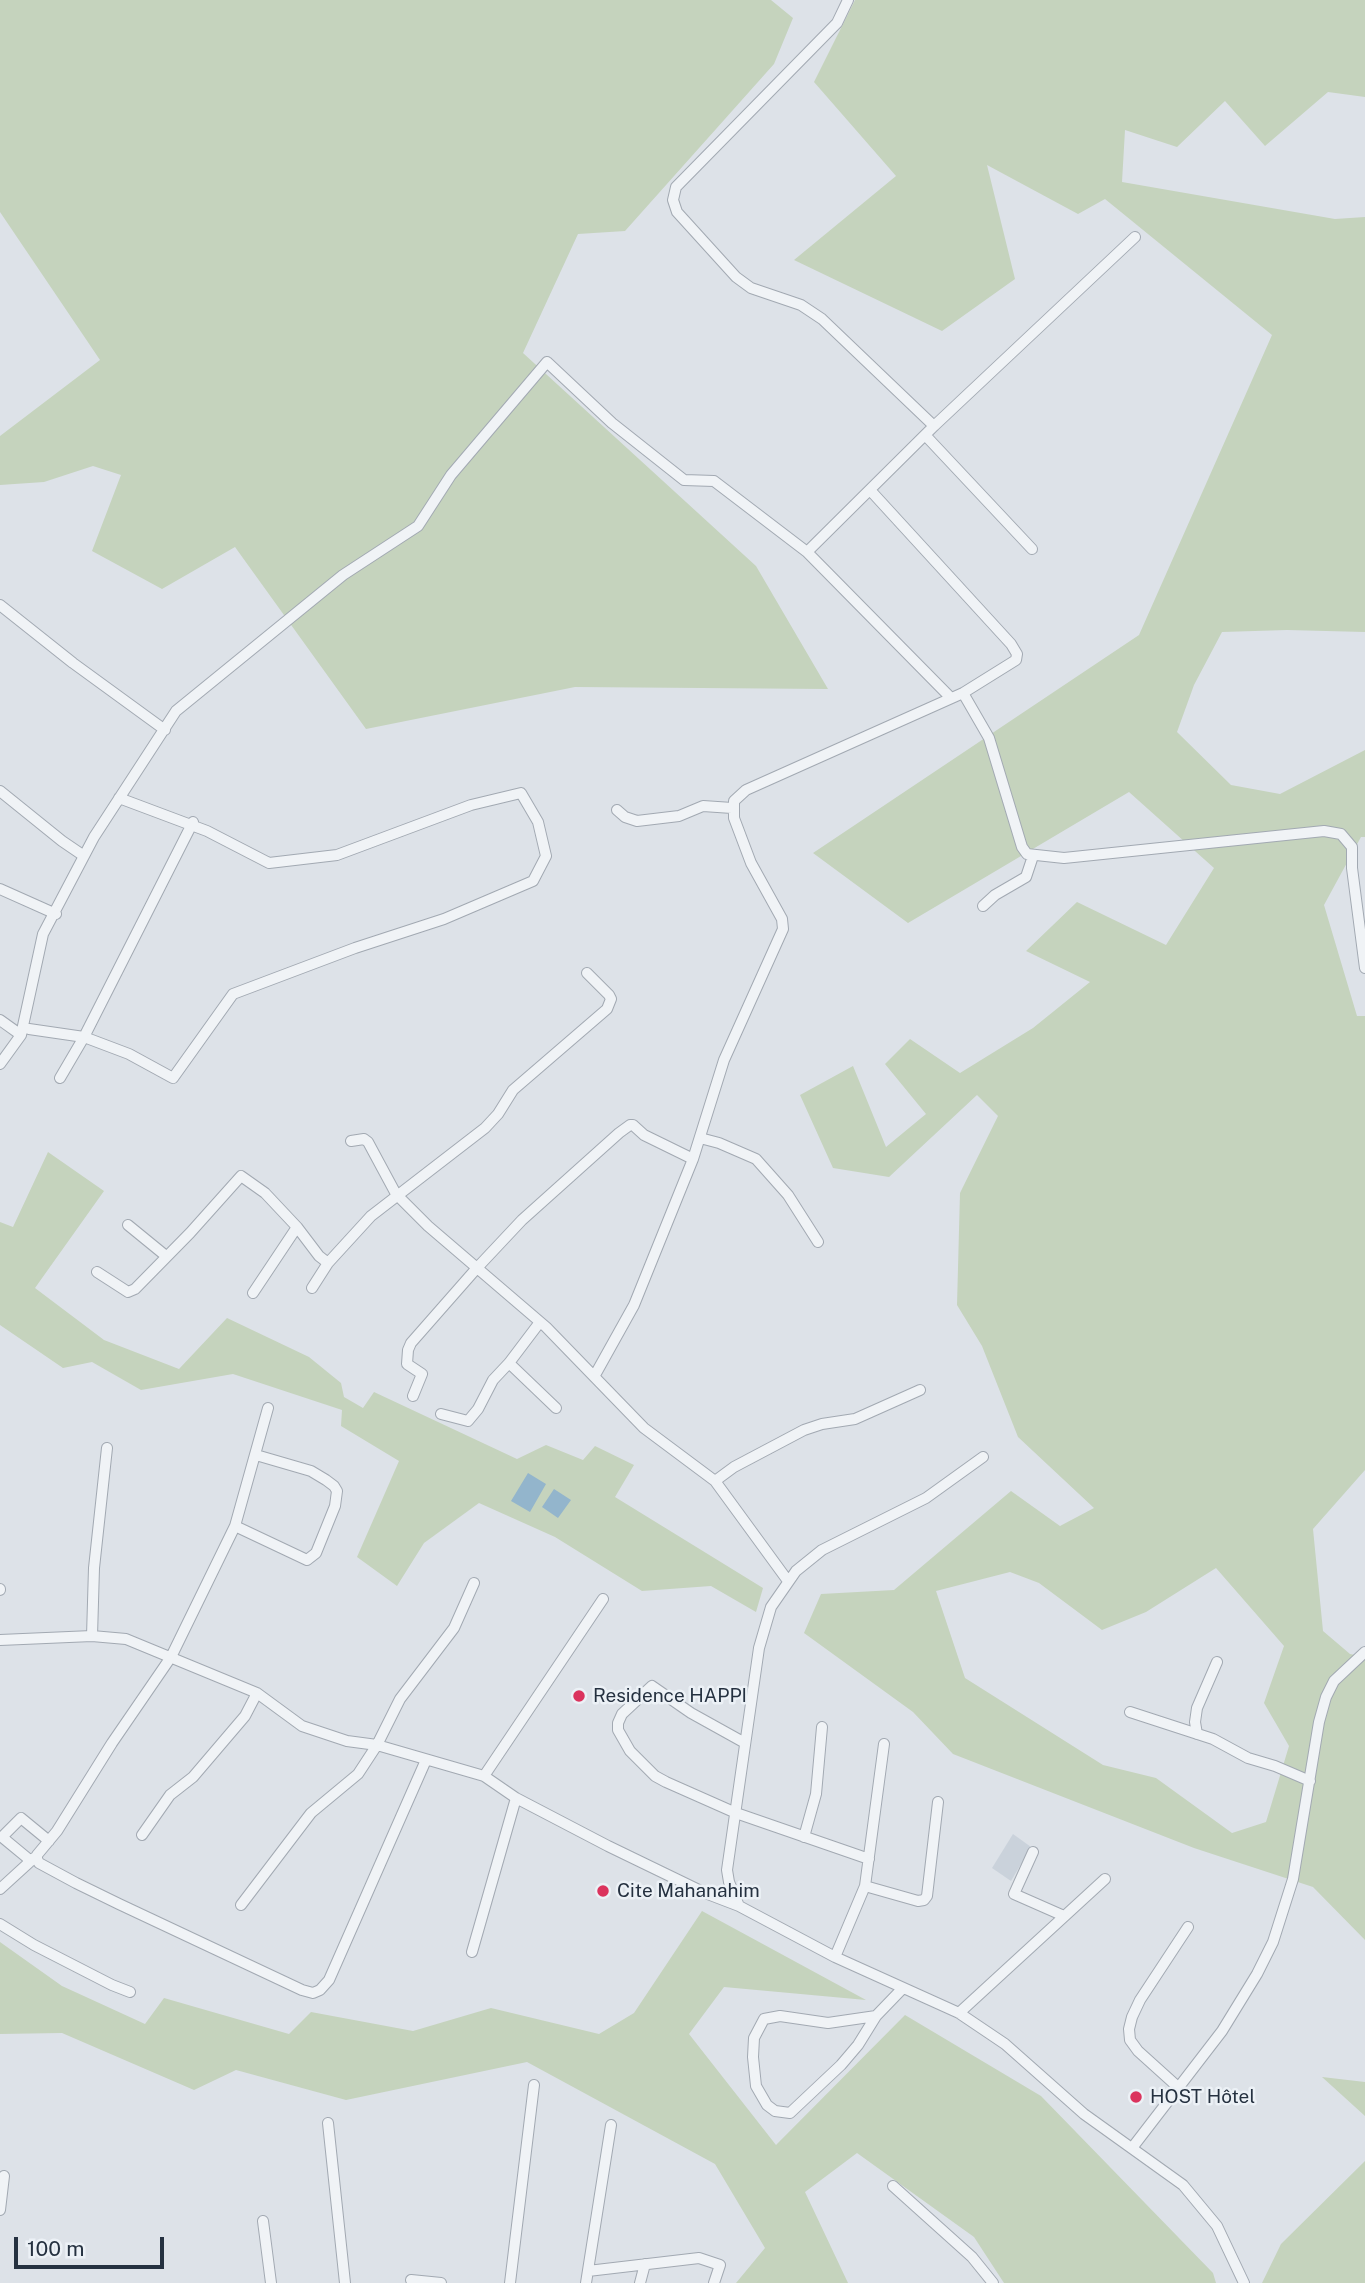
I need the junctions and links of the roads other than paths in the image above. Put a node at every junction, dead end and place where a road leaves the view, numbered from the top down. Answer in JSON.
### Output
{"nodes":[{"id":1,"x":848,"y":0,"type":"edge"},
{"id":2,"x":1135,"y":237,"type":"dead end"},
{"id":3,"x":934,"y":426,"type":"junction"},
{"id":4,"x":925,"y":435,"type":"junction"},
{"id":5,"x":870,"y":490,"type":"junction"},
{"id":6,"x":1032,"y":548,"type":"dead end"},
{"id":7,"x":807,"y":552,"type":"junction"},
{"id":8,"x":0,"y":605,"type":"edge"},
{"id":9,"x":963,"y":692,"type":"junction"},
{"id":10,"x":951,"y":698,"type":"junction"},
{"id":11,"x":164,"y":730,"type":"junction"},
{"id":12,"x":0,"y":791,"type":"edge"},
{"id":13,"x":119,"y":798,"type":"junction"},
{"id":14,"x":732,"y":808,"type":"junction"},
{"id":15,"x":617,"y":810,"type":"dead end"},
{"id":16,"x":192,"y":824,"type":"junction"},
{"id":17,"x":84,"y":856,"type":"junction"},
{"id":18,"x":1032,"y":856,"type":"junction"},
{"id":19,"x":0,"y":889,"type":"edge"},
{"id":20,"x":982,"y":906,"type":"dead end"},
{"id":21,"x":55,"y":914,"type":"junction"},
{"id":22,"x":1365,"y":968,"type":"edge"},
{"id":23,"x":587,"y":973,"type":"dead end"},
{"id":24,"x":0,"y":1020,"type":"edge"},
{"id":25,"x":25,"y":1032,"type":"junction"},
{"id":26,"x":84,"y":1037,"type":"junction"},
{"id":27,"x":0,"y":1064,"type":"edge"},
{"id":28,"x":60,"y":1078,"type":"dead end"},
{"id":29,"x":700,"y":1138,"type":"junction"},
{"id":30,"x":351,"y":1141,"type":"dead end"},
{"id":31,"x":693,"y":1159,"type":"junction"},
{"id":32,"x":396,"y":1194,"type":"junction"},
{"id":33,"x":128,"y":1225,"type":"dead end"},
{"id":34,"x":297,"y":1227,"type":"junction"},
{"id":35,"x":818,"y":1241,"type":"dead end"},
{"id":36,"x":166,"y":1256,"type":"junction"},
{"id":37,"x":328,"y":1263,"type":"junction"},
{"id":38,"x":476,"y":1269,"type":"junction"},
{"id":39,"x":97,"y":1272,"type":"dead end"},
{"id":40,"x":312,"y":1288,"type":"dead end"},
{"id":41,"x":253,"y":1293,"type":"dead end"},
{"id":42,"x":540,"y":1322,"type":"junction"},
{"id":43,"x":509,"y":1363,"type":"junction"},
{"id":44,"x":595,"y":1375,"type":"junction"},
{"id":45,"x":920,"y":1390,"type":"dead end"},
{"id":46,"x":413,"y":1396,"type":"dead end"},
{"id":47,"x":268,"y":1408,"type":"dead end"},
{"id":48,"x":556,"y":1408,"type":"dead end"},
{"id":49,"x":441,"y":1414,"type":"dead end"},
{"id":50,"x":107,"y":1448,"type":"dead end"},
{"id":51,"x":256,"y":1455,"type":"junction"},
{"id":52,"x":983,"y":1457,"type":"dead end"},
{"id":53,"x":715,"y":1481,"type":"junction"},
{"id":54,"x":235,"y":1526,"type":"junction"},
{"id":55,"x":788,"y":1581,"type":"junction"},
{"id":56,"x":474,"y":1583,"type":"dead end"},
{"id":57,"x":603,"y":1599,"type":"dead end"},
{"id":58,"x":0,"y":1633,"type":"edge"},
{"id":59,"x":92,"y":1636,"type":"junction"},
{"id":60,"x":0,"y":1640,"type":"edge"},
{"id":61,"x":1365,"y":1652,"type":"edge"},
{"id":62,"x":171,"y":1657,"type":"junction"},
{"id":63,"x":1217,"y":1661,"type":"dead end"},
{"id":64,"x":257,"y":1693,"type":"junction"},
{"id":65,"x":1130,"y":1712,"type":"dead end"},
{"id":66,"x":822,"y":1727,"type":"dead end"},
{"id":67,"x":1197,"y":1734,"type":"junction"},
{"id":68,"x":745,"y":1743,"type":"junction"},
{"id":69,"x":884,"y":1744,"type":"dead end"},
{"id":70,"x":377,"y":1745,"type":"junction"},
{"id":71,"x":426,"y":1760,"type":"junction"},
{"id":72,"x":484,"y":1776,"type":"junction"},
{"id":73,"x":1310,"y":1781,"type":"junction"},
{"id":74,"x":516,"y":1798,"type":"junction"},
{"id":75,"x":938,"y":1802,"type":"dead end"},
{"id":76,"x":736,"y":1813,"type":"junction"},
{"id":77,"x":142,"y":1835,"type":"dead end"},
{"id":78,"x":1,"y":1837,"type":"edge"},
{"id":79,"x":804,"y":1837,"type":"junction"},
{"id":80,"x":49,"y":1841,"type":"junction"},
{"id":81,"x":1033,"y":1852,"type":"dead end"},
{"id":82,"x":34,"y":1858,"type":"junction"},
{"id":83,"x":869,"y":1859,"type":"junction"},
{"id":84,"x":1105,"y":1879,"type":"dead end"},
{"id":85,"x":865,"y":1886,"type":"junction"},
{"id":86,"x":0,"y":1889,"type":"edge"},
{"id":87,"x":241,"y":1905,"type":"dead end"},
{"id":88,"x":739,"y":1906,"type":"junction"},
{"id":89,"x":1064,"y":1916,"type":"junction"},
{"id":90,"x":0,"y":1924,"type":"edge"},
{"id":91,"x":1188,"y":1927,"type":"dead end"},
{"id":92,"x":472,"y":1952,"type":"dead end"},
{"id":93,"x":835,"y":1957,"type":"junction"},
{"id":94,"x":903,"y":1988,"type":"junction"},
{"id":95,"x":130,"y":1992,"type":"dead end"},
{"id":96,"x":959,"y":2013,"type":"junction"},
{"id":97,"x":876,"y":2016,"type":"junction"},
{"id":98,"x":534,"y":2085,"type":"dead end"},
{"id":99,"x":1179,"y":2088,"type":"junction"},
{"id":100,"x":328,"y":2123,"type":"dead end"},
{"id":101,"x":611,"y":2125,"type":"dead end"},
{"id":102,"x":1132,"y":2148,"type":"junction"},
{"id":103,"x":4,"y":2176,"type":"dead end"},
{"id":104,"x":894,"y":2186,"type":"dead end"},
{"id":105,"x":0,"y":2210,"type":"edge"},
{"id":106,"x":263,"y":2221,"type":"dead end"},
{"id":107,"x":645,"y":2264,"type":"junction"},
{"id":108,"x":587,"y":2277,"type":"edge"},
{"id":109,"x":411,"y":2280,"type":"dead end"},
{"id":110,"x":271,"y":2283,"type":"edge"},
{"id":111,"x":345,"y":2283,"type":"edge"},
{"id":112,"x":441,"y":2283,"type":"edge"},
{"id":113,"x":510,"y":2283,"type":"edge"},
{"id":114,"x":640,"y":2283,"type":"edge"},
{"id":115,"x":714,"y":2283,"type":"edge"},
{"id":116,"x":993,"y":2283,"type":"edge"},
{"id":117,"x":1244,"y":2283,"type":"edge"}],
"edges":[{"from":1,"to":3,"type":"street"},
{"from":2,"to":3,"type":"street"},
{"from":3,"to":4,"type":"street"},
{"from":4,"to":5,"type":"street"},
{"from":4,"to":6,"type":"street"},
{"from":5,"to":7,"type":"street"},
{"from":5,"to":9,"type":"street"},
{"from":7,"to":10,"type":"street"},
{"from":7,"to":11,"type":"street"},
{"from":8,"to":11,"type":"street"},
{"from":9,"to":10,"type":"street"},
{"from":9,"to":18,"type":"street"},
{"from":10,"to":14,"type":"street"},
{"from":11,"to":13,"type":"street"},
{"from":12,"to":17,"type":"street"},
{"from":13,"to":16,"type":"street"},
{"from":13,"to":17,"type":"street"},
{"from":14,"to":15,"type":"street"},
{"from":14,"to":29,"type":"street"},
{"from":16,"to":26,"type":"street"},
{"from":16,"to":26,"type":"street"},
{"from":17,"to":21,"type":"street"},
{"from":18,"to":20,"type":"street"},
{"from":18,"to":22,"type":"street"},
{"from":19,"to":21,"type":"street"},
{"from":21,"to":25,"type":"street"},
{"from":23,"to":32,"type":"street"},
{"from":24,"to":25,"type":"street"},
{"from":25,"to":26,"type":"street"},
{"from":25,"to":27,"type":"street"},
{"from":26,"to":28,"type":"street"},
{"from":29,"to":31,"type":"street"},
{"from":29,"to":35,"type":"street"},
{"from":30,"to":32,"type":"street"},
{"from":31,"to":38,"type":"street"},
{"from":31,"to":44,"type":"street"},
{"from":32,"to":37,"type":"street"},
{"from":32,"to":38,"type":"street"},
{"from":33,"to":36,"type":"street"},
{"from":34,"to":36,"type":"street"},
{"from":34,"to":37,"type":"street"},
{"from":34,"to":41,"type":"street"},
{"from":36,"to":39,"type":"street"},
{"from":37,"to":40,"type":"street"},
{"from":38,"to":42,"type":"street"},
{"from":38,"to":46,"type":"street"},
{"from":42,"to":43,"type":"street"},
{"from":42,"to":44,"type":"street"},
{"from":43,"to":48,"type":"street"},
{"from":43,"to":49,"type":"street"},
{"from":44,"to":53,"type":"street"},
{"from":45,"to":53,"type":"street"},
{"from":47,"to":51,"type":"street"},
{"from":50,"to":59,"type":"street"},
{"from":51,"to":54,"type":"street"},
{"from":51,"to":54,"type":"street"},
{"from":52,"to":55,"type":"street"},
{"from":53,"to":55,"type":"street"},
{"from":54,"to":62,"type":"street"},
{"from":55,"to":68,"type":"street"},
{"from":56,"to":70,"type":"street"},
{"from":57,"to":72,"type":"street"},
{"from":58,"to":60,"type":"street"},
{"from":59,"to":60,"type":"street"},
{"from":59,"to":62,"type":"street"},
{"from":61,"to":73,"type":"street"},
{"from":62,"to":64,"type":"street"},
{"from":62,"to":80,"type":"street"},
{"from":63,"to":67,"type":"street"},
{"from":64,"to":70,"type":"street"},
{"from":64,"to":77,"type":"street"},
{"from":65,"to":67,"type":"street"},
{"from":66,"to":79,"type":"street"},
{"from":67,"to":73,"type":"street"},
{"from":68,"to":76,"type":"street"},
{"from":68,"to":76,"type":"street"},
{"from":69,"to":83,"type":"street"},
{"from":70,"to":71,"type":"street"},
{"from":70,"to":87,"type":"street"},
{"from":71,"to":72,"type":"street"},
{"from":71,"to":82,"type":"street"},
{"from":72,"to":74,"type":"street"},
{"from":73,"to":99,"type":"street"},
{"from":74,"to":88,"type":"street"},
{"from":74,"to":92,"type":"street"},
{"from":75,"to":85,"type":"street"},
{"from":76,"to":79,"type":"street"},
{"from":76,"to":88,"type":"street"},
{"from":78,"to":80,"type":"street"},
{"from":78,"to":82,"type":"street"},
{"from":79,"to":83,"type":"street"},
{"from":80,"to":82,"type":"street"},
{"from":81,"to":89,"type":"street"},
{"from":82,"to":86,"type":"street"},
{"from":83,"to":85,"type":"street"},
{"from":84,"to":89,"type":"street"},
{"from":85,"to":93,"type":"street"},
{"from":88,"to":93,"type":"street"},
{"from":89,"to":96,"type":"street"},
{"from":90,"to":95,"type":"street"},
{"from":91,"to":99,"type":"street"},
{"from":93,"to":94,"type":"street"},
{"from":94,"to":96,"type":"street"},
{"from":94,"to":97,"type":"street"},
{"from":96,"to":102,"type":"street"},
{"from":97,"to":97,"type":"street"},
{"from":98,"to":113,"type":"street"},
{"from":99,"to":102,"type":"street"},
{"from":100,"to":111,"type":"street"},
{"from":101,"to":108,"type":"street"},
{"from":102,"to":117,"type":"street"},
{"from":103,"to":105,"type":"street"},
{"from":104,"to":116,"type":"street"},
{"from":106,"to":110,"type":"street"},
{"from":107,"to":108,"type":"street"},
{"from":107,"to":114,"type":"street"},
{"from":107,"to":115,"type":"street"},
{"from":109,"to":112,"type":"street"}]}
